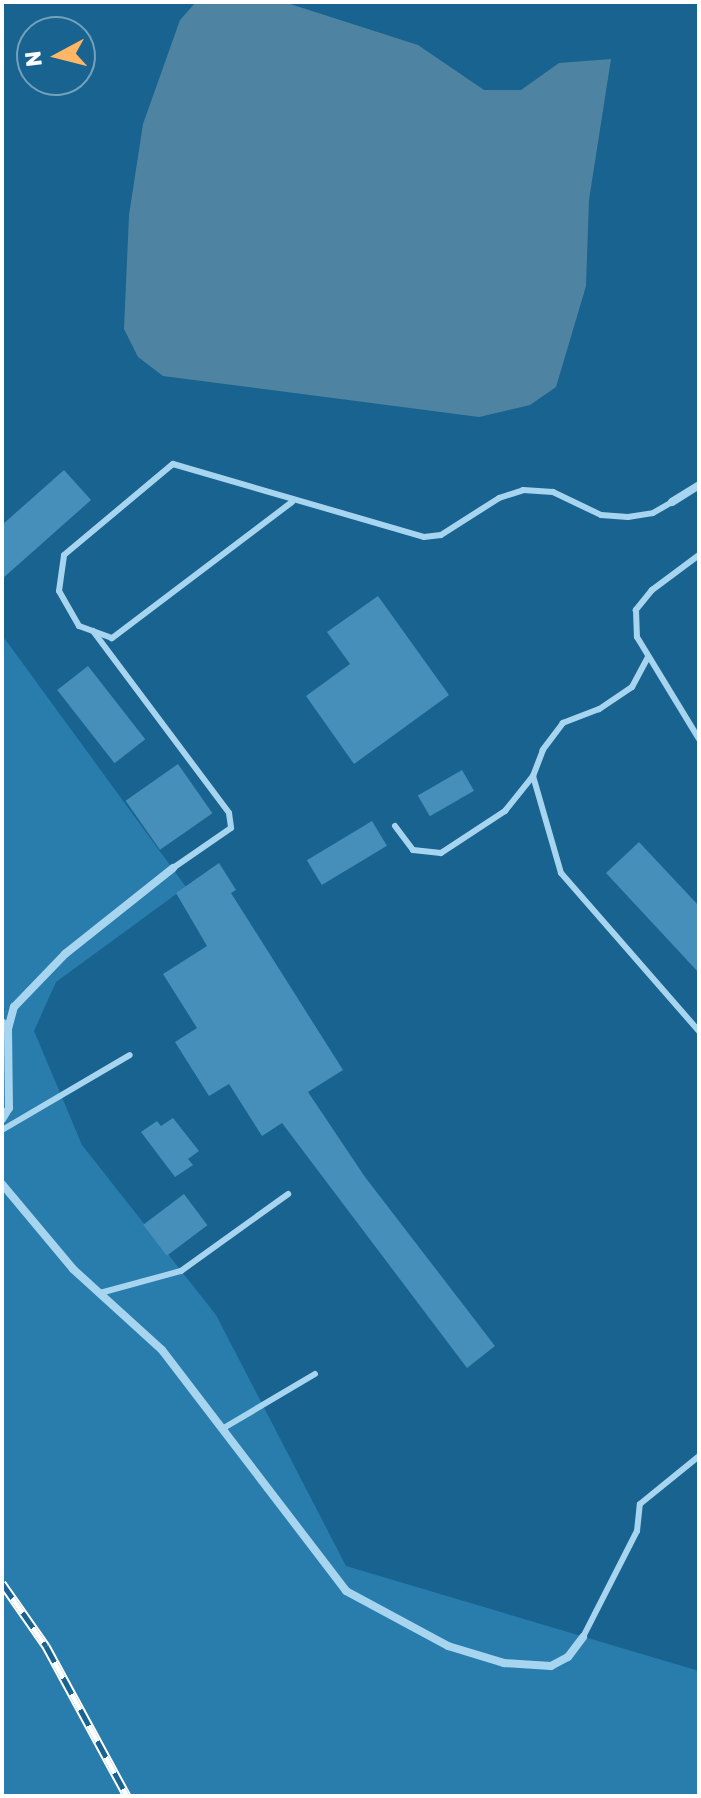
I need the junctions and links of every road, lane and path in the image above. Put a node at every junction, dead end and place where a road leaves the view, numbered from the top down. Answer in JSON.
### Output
{"nodes":[{"id":1,"x":699,"y":485,"type":"edge"},
{"id":2,"x":292,"y":502,"type":"junction"},
{"id":3,"x":672,"y":502,"type":"joint"},
{"id":4,"x":699,"y":555,"type":"edge"},
{"id":5,"x":92,"y":631,"type":"junction"},
{"id":6,"x":648,"y":657,"type":"junction"},
{"id":7,"x":699,"y":739,"type":"edge"},
{"id":8,"x":533,"y":776,"type":"junction"},
{"id":9,"x":395,"y":826,"type":"dead end"},
{"id":10,"x":173,"y":868,"type":"joint"},
{"id":11,"x":5,"y":1025,"type":"edge"},
{"id":12,"x":699,"y":1031,"type":"edge"},
{"id":13,"x":130,"y":1055,"type":"dead end"},
{"id":14,"x":2,"y":1119,"type":"edge"},
{"id":15,"x":2,"y":1130,"type":"edge"},
{"id":16,"x":2,"y":1184,"type":"edge"},
{"id":17,"x":288,"y":1194,"type":"dead end"},
{"id":18,"x":100,"y":1293,"type":"junction"},
{"id":19,"x":315,"y":1374,"type":"dead end"},
{"id":20,"x":222,"y":1429,"type":"junction"},
{"id":21,"x":699,"y":1456,"type":"edge"},
{"id":22,"x":583,"y":1637,"type":"joint"}],
"edges":[{"from":1,"to":3,"type":"street"},
{"from":2,"to":3,"type":"lane"},
{"from":2,"to":5,"type":"lane"},
{"from":2,"to":5,"type":"lane"},
{"from":4,"to":6,"type":"lane"},
{"from":5,"to":10,"type":"lane"},
{"from":6,"to":7,"type":"lane"},
{"from":6,"to":8,"type":"lane"},
{"from":8,"to":9,"type":"lane"},
{"from":8,"to":12,"type":"lane"},
{"from":10,"to":11,"type":"street"},
{"from":11,"to":14,"type":"street"},
{"from":13,"to":15,"type":"lane"},
{"from":16,"to":18,"type":"street"},
{"from":17,"to":18,"type":"lane"},
{"from":18,"to":20,"type":"street"},
{"from":19,"to":20,"type":"lane"},
{"from":20,"to":22,"type":"street"},
{"from":21,"to":22,"type":"lane"}]}
